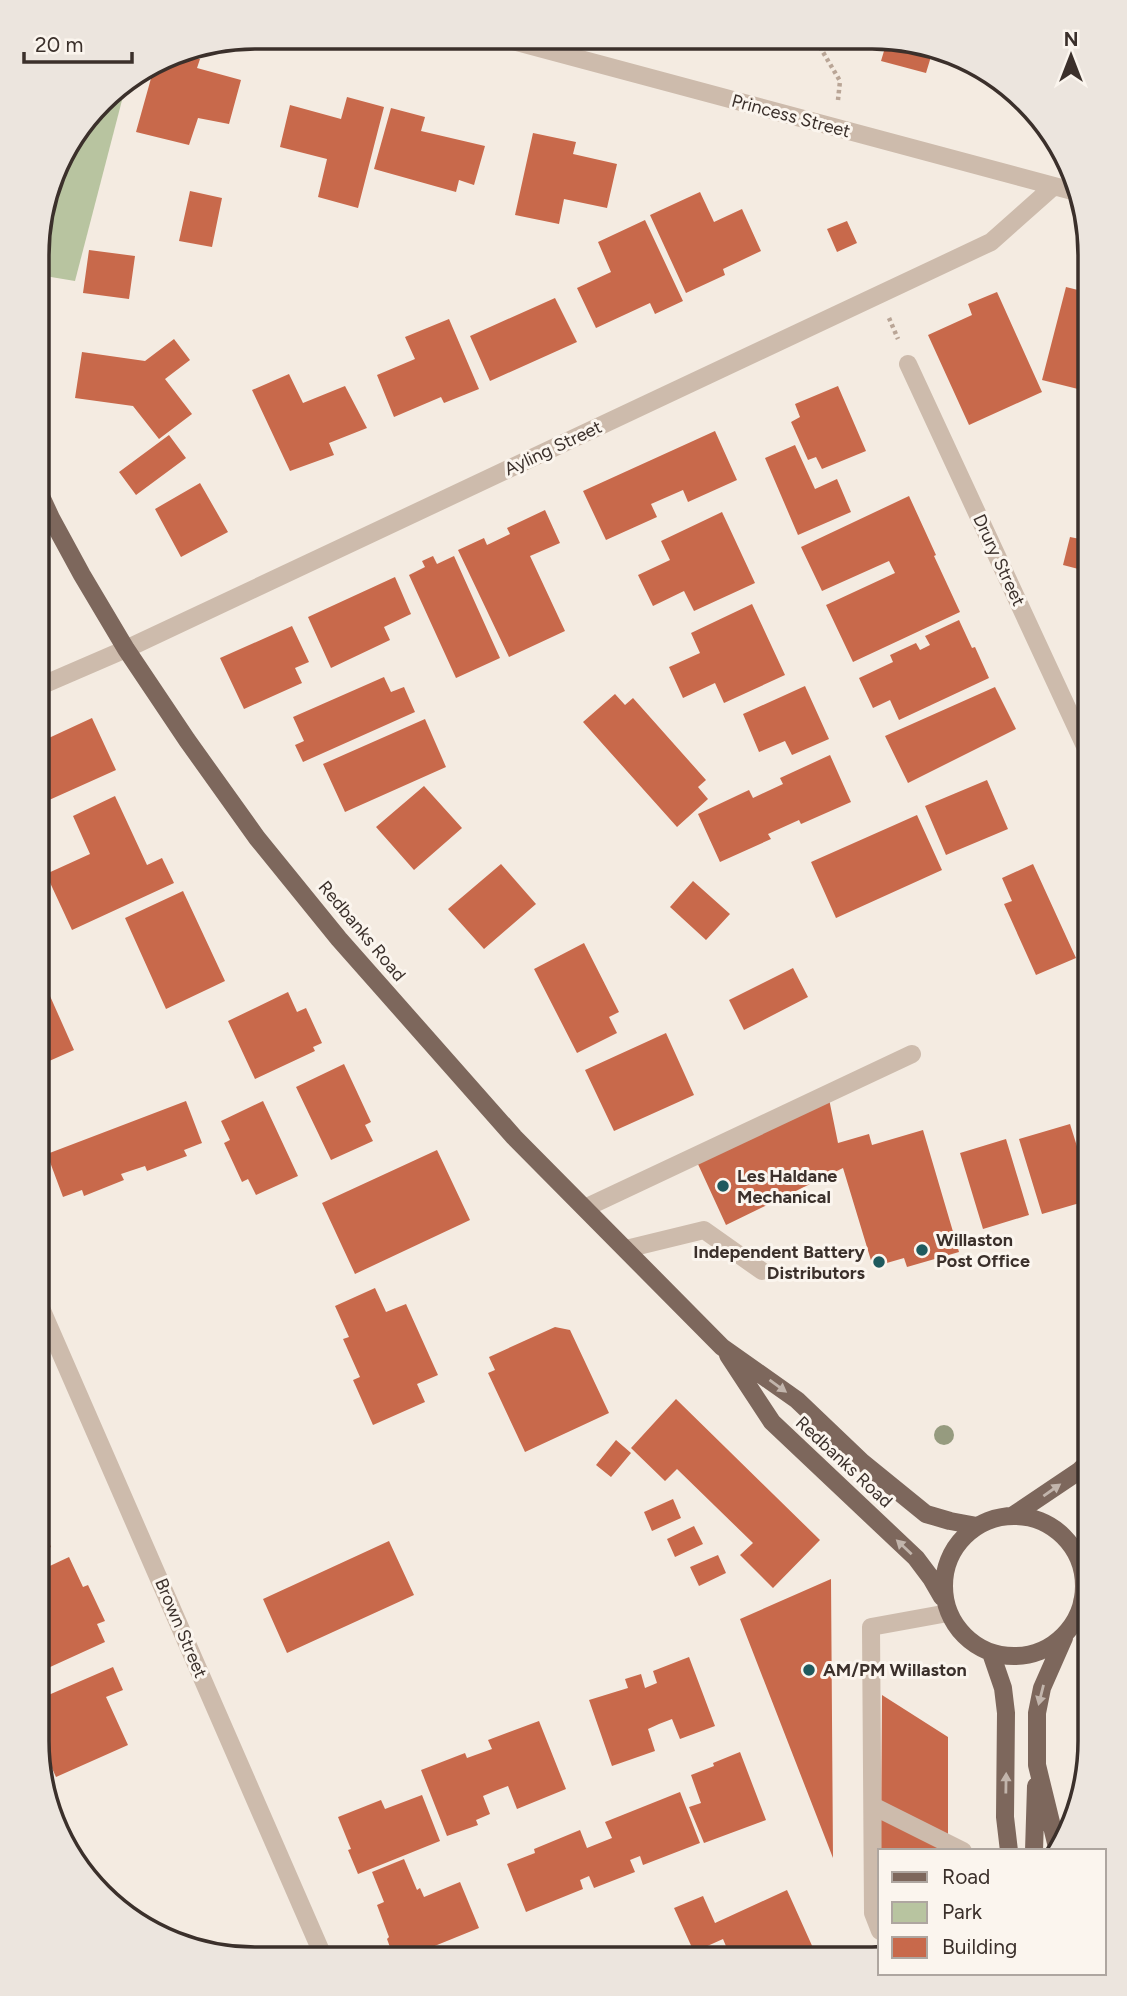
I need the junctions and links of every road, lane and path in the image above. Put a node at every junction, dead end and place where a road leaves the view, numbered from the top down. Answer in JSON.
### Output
{"nodes":[{"id":1,"x":543,"y":49,"type":"edge"},
{"id":2,"x":821,"y":49,"type":"edge"},
{"id":3,"x":835,"y":128,"type":"junction"},
{"id":4,"x":1054,"y":186,"type":"junction"},
{"id":5,"x":1067,"y":190,"type":"edge"},
{"id":6,"x":879,"y":295,"type":"junction"},
{"id":7,"x":908,"y":364,"type":"joint"},
{"id":8,"x":49,"y":514,"type":"edge"},
{"id":9,"x":126,"y":649,"type":"junction"},
{"id":10,"x":49,"y":682,"type":"edge"},
{"id":11,"x":1078,"y":731,"type":"edge"},
{"id":12,"x":912,"y":1054,"type":"dead end"},
{"id":13,"x":585,"y":1208,"type":"junction"},
{"id":14,"x":626,"y":1249,"type":"junction"},
{"id":15,"x":762,"y":1271,"type":"dead end"},
{"id":16,"x":49,"y":1327,"type":"edge"},
{"id":17,"x":722,"y":1347,"type":"junction"},
{"id":18,"x":1078,"y":1472,"type":"edge"},
{"id":19,"x":1012,"y":1516,"type":"junction"},
{"id":20,"x":977,"y":1526,"type":"junction"},
{"id":21,"x":1078,"y":1557,"type":"edge"},
{"id":22,"x":946,"y":1607,"type":"junction"},
{"id":23,"x":1078,"y":1616,"type":"edge"},
{"id":24,"x":1067,"y":1632,"type":"junction"},
{"id":25,"x":991,"y":1653,"type":"junction"},
{"id":26,"x":1037,"y":1765,"type":"junction"},
{"id":27,"x":873,"y":1806,"type":"junction"},
{"id":28,"x":1054,"y":1836,"type":"edge"},
{"id":29,"x":959,"y":1849,"type":"edge"},
{"id":30,"x":1009,"y":1849,"type":"edge"},
{"id":31,"x":1034,"y":1849,"type":"edge"},
{"id":32,"x":878,"y":1925,"type":"edge"},
{"id":33,"x":319,"y":1947,"type":"edge"}],
"edges":[{"from":1,"to":3,"type":"street","name":"Princess Street"},
{"from":2,"to":3,"type":"path"},
{"from":3,"to":4,"type":"street","name":"Princess Street"},
{"from":4,"to":5,"type":"street","name":"Princess Street"},
{"from":4,"to":6,"type":"street","name":"Ayling Street"},
{"from":6,"to":7,"type":"path"},
{"from":6,"to":9,"type":"street","name":"Ayling Street"},
{"from":7,"to":11,"type":"street","name":"Drury Street"},
{"from":8,"to":9,"type":"main road","name":"Redbanks Road"},
{"from":9,"to":10,"type":"street","name":"Ayling Street"},
{"from":9,"to":13,"type":"main road","name":"Redbanks Road"},
{"from":12,"to":13,"type":"street"},
{"from":13,"to":14,"type":"main road","name":"Redbanks Road"},
{"from":14,"to":15,"type":"street"},
{"from":14,"to":17,"type":"main road","name":"Redbanks Road"},
{"from":16,"to":33,"type":"street","name":"Brown Street"},
{"from":17,"to":20,"type":"main road","name":"Redbanks Road","one_way":true},
{"from":22,"to":17,"type":"main road","name":"Redbanks Road","one_way":true},
{"from":19,"to":18,"type":"main road","one_way":true},
{"from":19,"to":20,"type":"main road"},
{"from":19,"to":21,"type":"main road"},
{"from":20,"to":22,"type":"main road"},
{"from":22,"to":25,"type":"main road"},
{"from":22,"to":27,"type":"street"},
{"from":23,"to":24,"type":"main road"},
{"from":24,"to":25,"type":"main road"},
{"from":24,"to":26,"type":"main road","one_way":true},
{"from":30,"to":25,"type":"main road","one_way":true},
{"from":26,"to":28,"type":"main road"},
{"from":26,"to":31,"type":"main road"},
{"from":27,"to":29,"type":"street"},
{"from":27,"to":32,"type":"street"}]}
